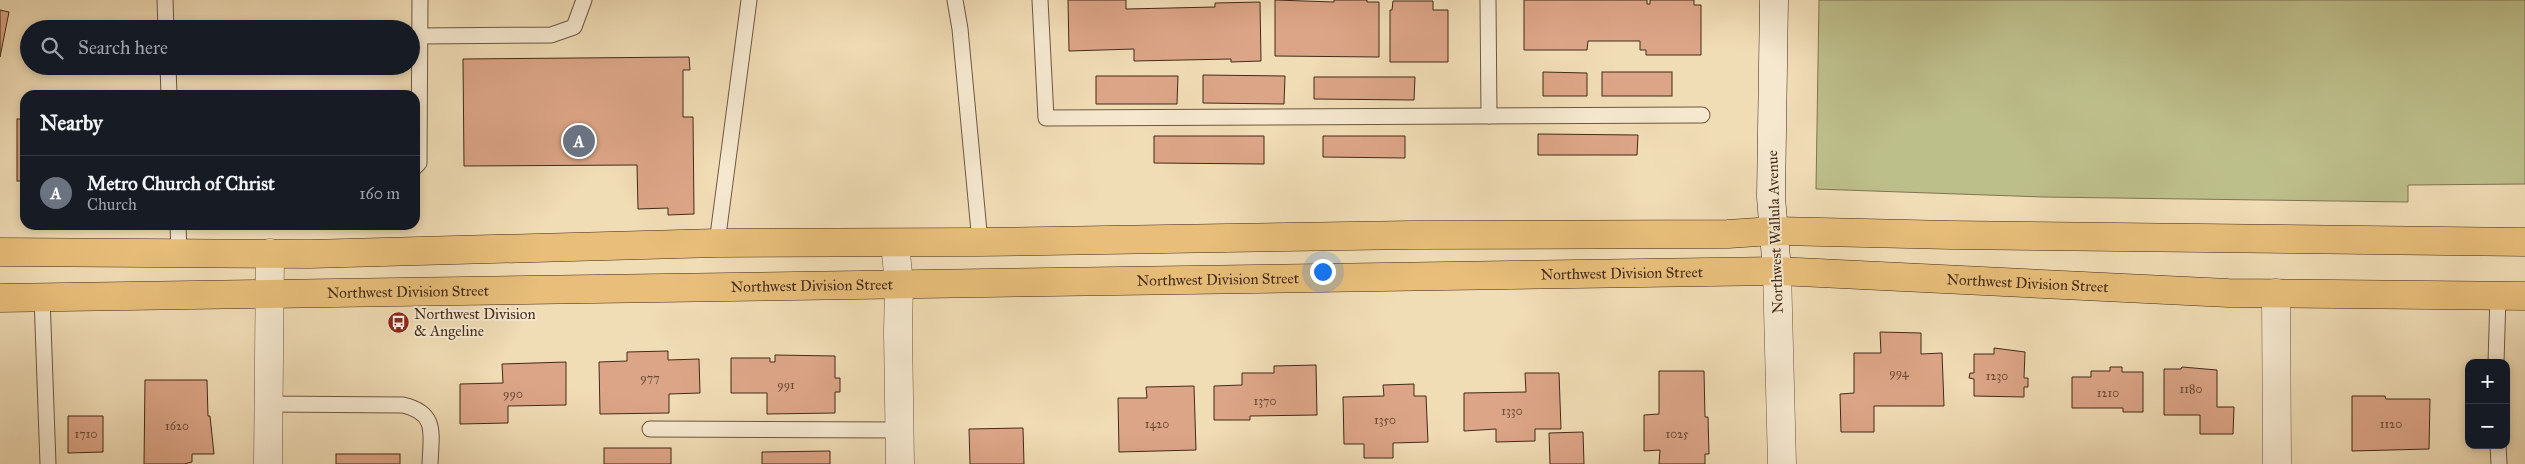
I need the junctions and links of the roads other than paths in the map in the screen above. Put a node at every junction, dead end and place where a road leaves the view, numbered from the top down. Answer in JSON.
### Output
{"nodes":[{"id":1,"x":165,"y":0,"type":"edge"},
{"id":2,"x":420,"y":0,"type":"edge"},
{"id":3,"x":584,"y":0,"type":"edge"},
{"id":4,"x":749,"y":0,"type":"edge"},
{"id":5,"x":955,"y":0,"type":"edge"},
{"id":6,"x":1040,"y":0,"type":"edge"},
{"id":7,"x":1488,"y":0,"type":"edge"},
{"id":8,"x":1774,"y":0,"type":"edge"},
{"id":9,"x":166,"y":20,"type":"edge"},
{"id":10,"x":420,"y":36,"type":"joint"},
{"id":11,"x":168,"y":75,"type":"edge"},
{"id":12,"x":420,"y":75,"type":"edge"},
{"id":13,"x":169,"y":90,"type":"edge"},
{"id":14,"x":420,"y":90,"type":"edge"},
{"id":15,"x":1489,"y":116,"type":"junction"},
{"id":16,"x":1702,"y":116,"type":"dead end"},
{"id":17,"x":178,"y":230,"type":"edge"},
{"id":18,"x":1773,"y":230,"type":"junction"},
{"id":19,"x":980,"y":242,"type":"junction"},
{"id":20,"x":2525,"y":242,"type":"edge"},
{"id":21,"x":717,"y":243,"type":"junction"},
{"id":22,"x":895,"y":243,"type":"junction"},
{"id":23,"x":0,"y":252,"type":"edge"},
{"id":24,"x":179,"y":252,"type":"junction"},
{"id":25,"x":270,"y":252,"type":"junction"},
{"id":26,"x":1777,"y":271,"type":"junction"},
{"id":27,"x":899,"y":284,"type":"junction"},
{"id":28,"x":269,"y":294,"type":"junction"},
{"id":29,"x":2276,"y":294,"type":"junction"},
{"id":30,"x":2498,"y":296,"type":"junction"},
{"id":31,"x":2525,"y":296,"type":"edge"},
{"id":32,"x":42,"y":297,"type":"junction"},
{"id":33,"x":0,"y":298,"type":"edge"},
{"id":34,"x":2496,"y":359,"type":"edge"},
{"id":35,"x":269,"y":404,"type":"junction"},
{"id":36,"x":650,"y":430,"type":"dead end"},
{"id":37,"x":900,"y":430,"type":"junction"},
{"id":38,"x":2498,"y":449,"type":"edge"},
{"id":39,"x":48,"y":464,"type":"edge"},
{"id":40,"x":268,"y":464,"type":"edge"},
{"id":41,"x":430,"y":464,"type":"edge"},
{"id":42,"x":900,"y":464,"type":"edge"},
{"id":43,"x":1782,"y":464,"type":"edge"},
{"id":44,"x":2277,"y":464,"type":"edge"},
{"id":45,"x":2499,"y":464,"type":"edge"}],
"edges":[{"from":1,"to":9,"type":"lane"},
{"from":2,"to":10,"type":"lane"},
{"from":3,"to":10,"type":"lane"},
{"from":4,"to":21,"type":"lane"},
{"from":5,"to":19,"type":"lane"},
{"from":6,"to":15,"type":"lane"},
{"from":7,"to":15,"type":"lane"},
{"from":8,"to":18,"type":"street","name":"Northwest Wallula Avenue"},
{"from":11,"to":13,"type":"lane"},
{"from":12,"to":14,"type":"lane"},
{"from":15,"to":16,"type":"lane"},
{"from":17,"to":24,"type":"lane"},
{"from":18,"to":19,"type":"main road"},
{"from":18,"to":20,"type":"main road"},
{"from":18,"to":26,"type":"street","name":"Northwest Wallula Avenue"},
{"from":19,"to":22,"type":"main road"},
{"from":21,"to":22,"type":"main road"},
{"from":21,"to":25,"type":"main road"},
{"from":22,"to":27,"type":"street"},
{"from":23,"to":24,"type":"main road"},
{"from":24,"to":25,"type":"main road"},
{"from":25,"to":28,"type":"street"},
{"from":26,"to":27,"type":"main road","name":"Northwest Division Street"},
{"from":26,"to":29,"type":"main road","name":"Northwest Division Street"},
{"from":26,"to":43,"type":"street","name":"Northwest Wallula Avenue"},
{"from":27,"to":28,"type":"main road","name":"Northwest Division Street"},
{"from":27,"to":37,"type":"street"},
{"from":28,"to":32,"type":"main road","name":"Northwest Division Street"},
{"from":28,"to":35,"type":"street"},
{"from":29,"to":30,"type":"main road","name":"Northwest Division Street"},
{"from":29,"to":44,"type":"street"},
{"from":30,"to":31,"type":"main road","name":"Northwest Division Street"},
{"from":30,"to":34,"type":"lane"},
{"from":32,"to":33,"type":"main road","name":"Northwest Division Street"},
{"from":32,"to":39,"type":"lane"},
{"from":35,"to":40,"type":"street"},
{"from":35,"to":41,"type":"lane"},
{"from":36,"to":37,"type":"lane"},
{"from":37,"to":42,"type":"street"},
{"from":38,"to":45,"type":"lane"}]}
